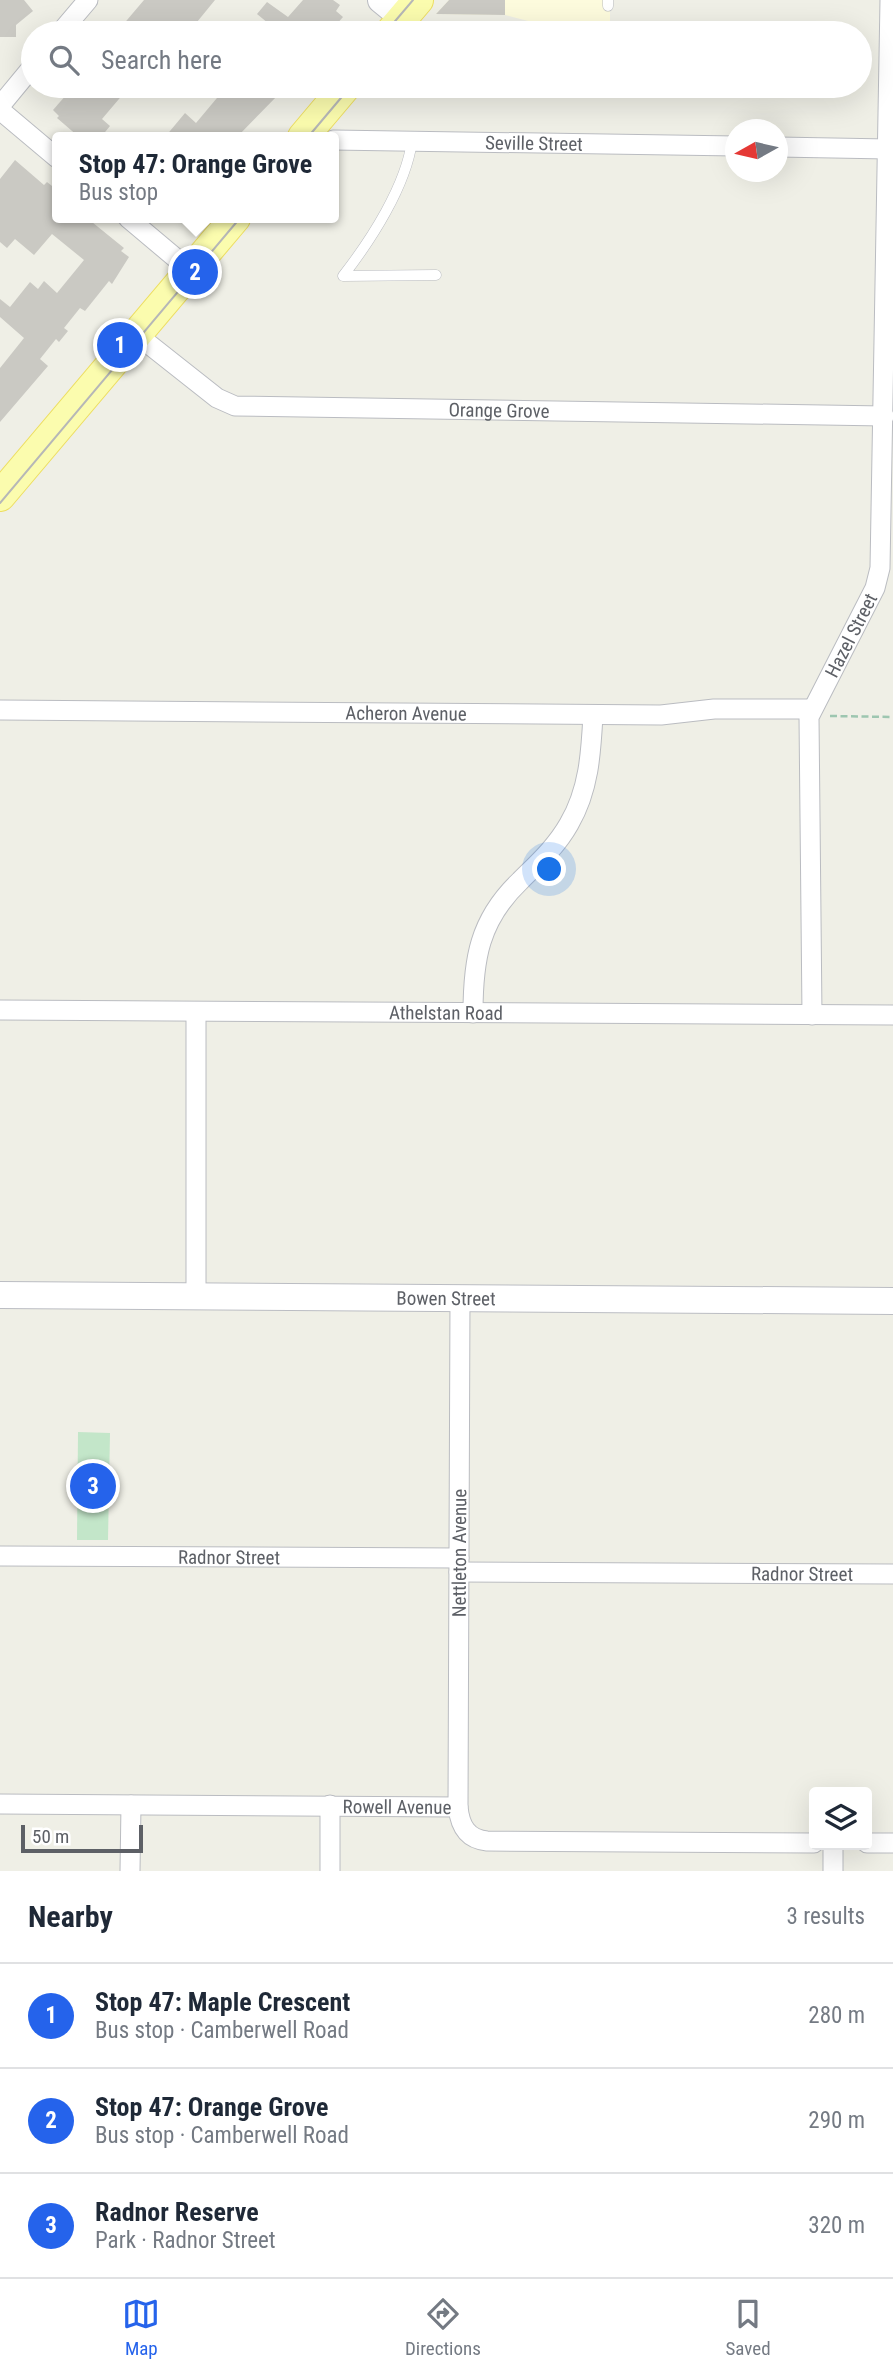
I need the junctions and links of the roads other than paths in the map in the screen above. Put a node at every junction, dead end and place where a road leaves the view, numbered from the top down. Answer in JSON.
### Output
{"nodes":[{"id":1,"x":88,"y":0,"type":"edge"},
{"id":2,"x":890,"y":0,"type":"edge"},
{"id":3,"x":70,"y":21,"type":"edge"},
{"id":4,"x":21,"y":81,"type":"edge"},
{"id":5,"x":339,"y":98,"type":"edge"},
{"id":6,"x":0,"y":108,"type":"edge"},
{"id":7,"x":320,"y":132,"type":"edge"},
{"id":8,"x":339,"y":136,"type":"edge"},
{"id":9,"x":412,"y":141,"type":"junction"},
{"id":10,"x":725,"y":146,"type":"edge"},
{"id":11,"x":788,"y":147,"type":"edge"},
{"id":12,"x":888,"y":149,"type":"junction"},
{"id":13,"x":52,"y":154,"type":"edge"},
{"id":14,"x":134,"y":223,"type":"edge"},
{"id":15,"x":231,"y":223,"type":"edge"},
{"id":16,"x":191,"y":271,"type":"junction"},
{"id":17,"x":436,"y":275,"type":"dead end"},
{"id":18,"x":136,"y":334,"type":"junction"},
{"id":19,"x":884,"y":416,"type":"junction"},
{"id":20,"x":0,"y":496,"type":"edge"},
{"id":21,"x":0,"y":710,"type":"edge"},
{"id":22,"x":810,"y":713,"type":"junction"},
{"id":23,"x":593,"y":715,"type":"junction"},
{"id":24,"x":0,"y":1010,"type":"edge"},
{"id":25,"x":196,"y":1012,"type":"junction"},
{"id":26,"x":473,"y":1013,"type":"junction"},
{"id":27,"x":812,"y":1015,"type":"junction"},
{"id":28,"x":893,"y":1015,"type":"edge"},
{"id":29,"x":0,"y":1295,"type":"edge"},
{"id":30,"x":196,"y":1296,"type":"junction"},
{"id":31,"x":460,"y":1298,"type":"junction"},
{"id":32,"x":893,"y":1301,"type":"edge"},
{"id":33,"x":0,"y":1556,"type":"edge"},
{"id":34,"x":459,"y":1565,"type":"junction"},
{"id":35,"x":893,"y":1574,"type":"edge"},
{"id":36,"x":0,"y":1804,"type":"edge"},
{"id":37,"x":131,"y":1805,"type":"junction"},
{"id":38,"x":330,"y":1805,"type":"junction"},
{"id":39,"x":458,"y":1807,"type":"junction"},
{"id":40,"x":809,"y":1843,"type":"edge"},
{"id":41,"x":872,"y":1843,"type":"edge"},
{"id":42,"x":893,"y":1843,"type":"edge"},
{"id":43,"x":833,"y":1850,"type":"edge"},
{"id":44,"x":130,"y":1871,"type":"edge"},
{"id":45,"x":330,"y":1871,"type":"edge"},
{"id":46,"x":833,"y":1871,"type":"edge"}],
"edges":[{"from":1,"to":3,"type":"street"},
{"from":2,"to":12,"type":"street","name":"Hazel Street"},
{"from":4,"to":6,"type":"street"},
{"from":5,"to":7,"type":"main road"},
{"from":6,"to":13,"type":"street"},
{"from":8,"to":9,"type":"street","name":"Seville Street"},
{"from":9,"to":10,"type":"street","name":"Seville Street"},
{"from":9,"to":17,"type":"lane"},
{"from":11,"to":12,"type":"street"},
{"from":12,"to":19,"type":"street","name":"Hazel Street"},
{"from":14,"to":16,"type":"street"},
{"from":15,"to":16,"type":"main road"},
{"from":16,"to":18,"type":"main road"},
{"from":18,"to":19,"type":"street","name":"Orange Grove"},
{"from":18,"to":20,"type":"main road"},
{"from":19,"to":22,"type":"street","name":"Hazel Street"},
{"from":21,"to":23,"type":"street","name":"Acheron Avenue"},
{"from":22,"to":23,"type":"street","name":"Acheron Avenue"},
{"from":22,"to":27,"type":"street","name":"Hazel Street"},
{"from":23,"to":26,"type":"street"},
{"from":24,"to":25,"type":"street","name":"Athelstan Road"},
{"from":25,"to":26,"type":"street","name":"Athelstan Road"},
{"from":25,"to":30,"type":"street"},
{"from":26,"to":27,"type":"street","name":"Athelstan Road"},
{"from":27,"to":28,"type":"street","name":"Athelstan Road"},
{"from":29,"to":30,"type":"street","name":"Bowen Street"},
{"from":30,"to":31,"type":"street","name":"Bowen Street"},
{"from":31,"to":32,"type":"street","name":"Bowen Street"},
{"from":31,"to":34,"type":"street","name":"Nettleton Avenue"},
{"from":33,"to":34,"type":"street","name":"Radnor Street"},
{"from":34,"to":35,"type":"street","name":"Radnor Street"},
{"from":34,"to":39,"type":"street","name":"Nettleton Avenue"},
{"from":36,"to":37,"type":"street","name":"Rowell Avenue"},
{"from":37,"to":38,"type":"street","name":"Rowell Avenue"},
{"from":37,"to":44,"type":"street"},
{"from":38,"to":39,"type":"street","name":"Rowell Avenue"},
{"from":38,"to":45,"type":"street"},
{"from":39,"to":40,"type":"street","name":"Rowell Avenue"},
{"from":41,"to":42,"type":"street"},
{"from":43,"to":46,"type":"street"}]}
